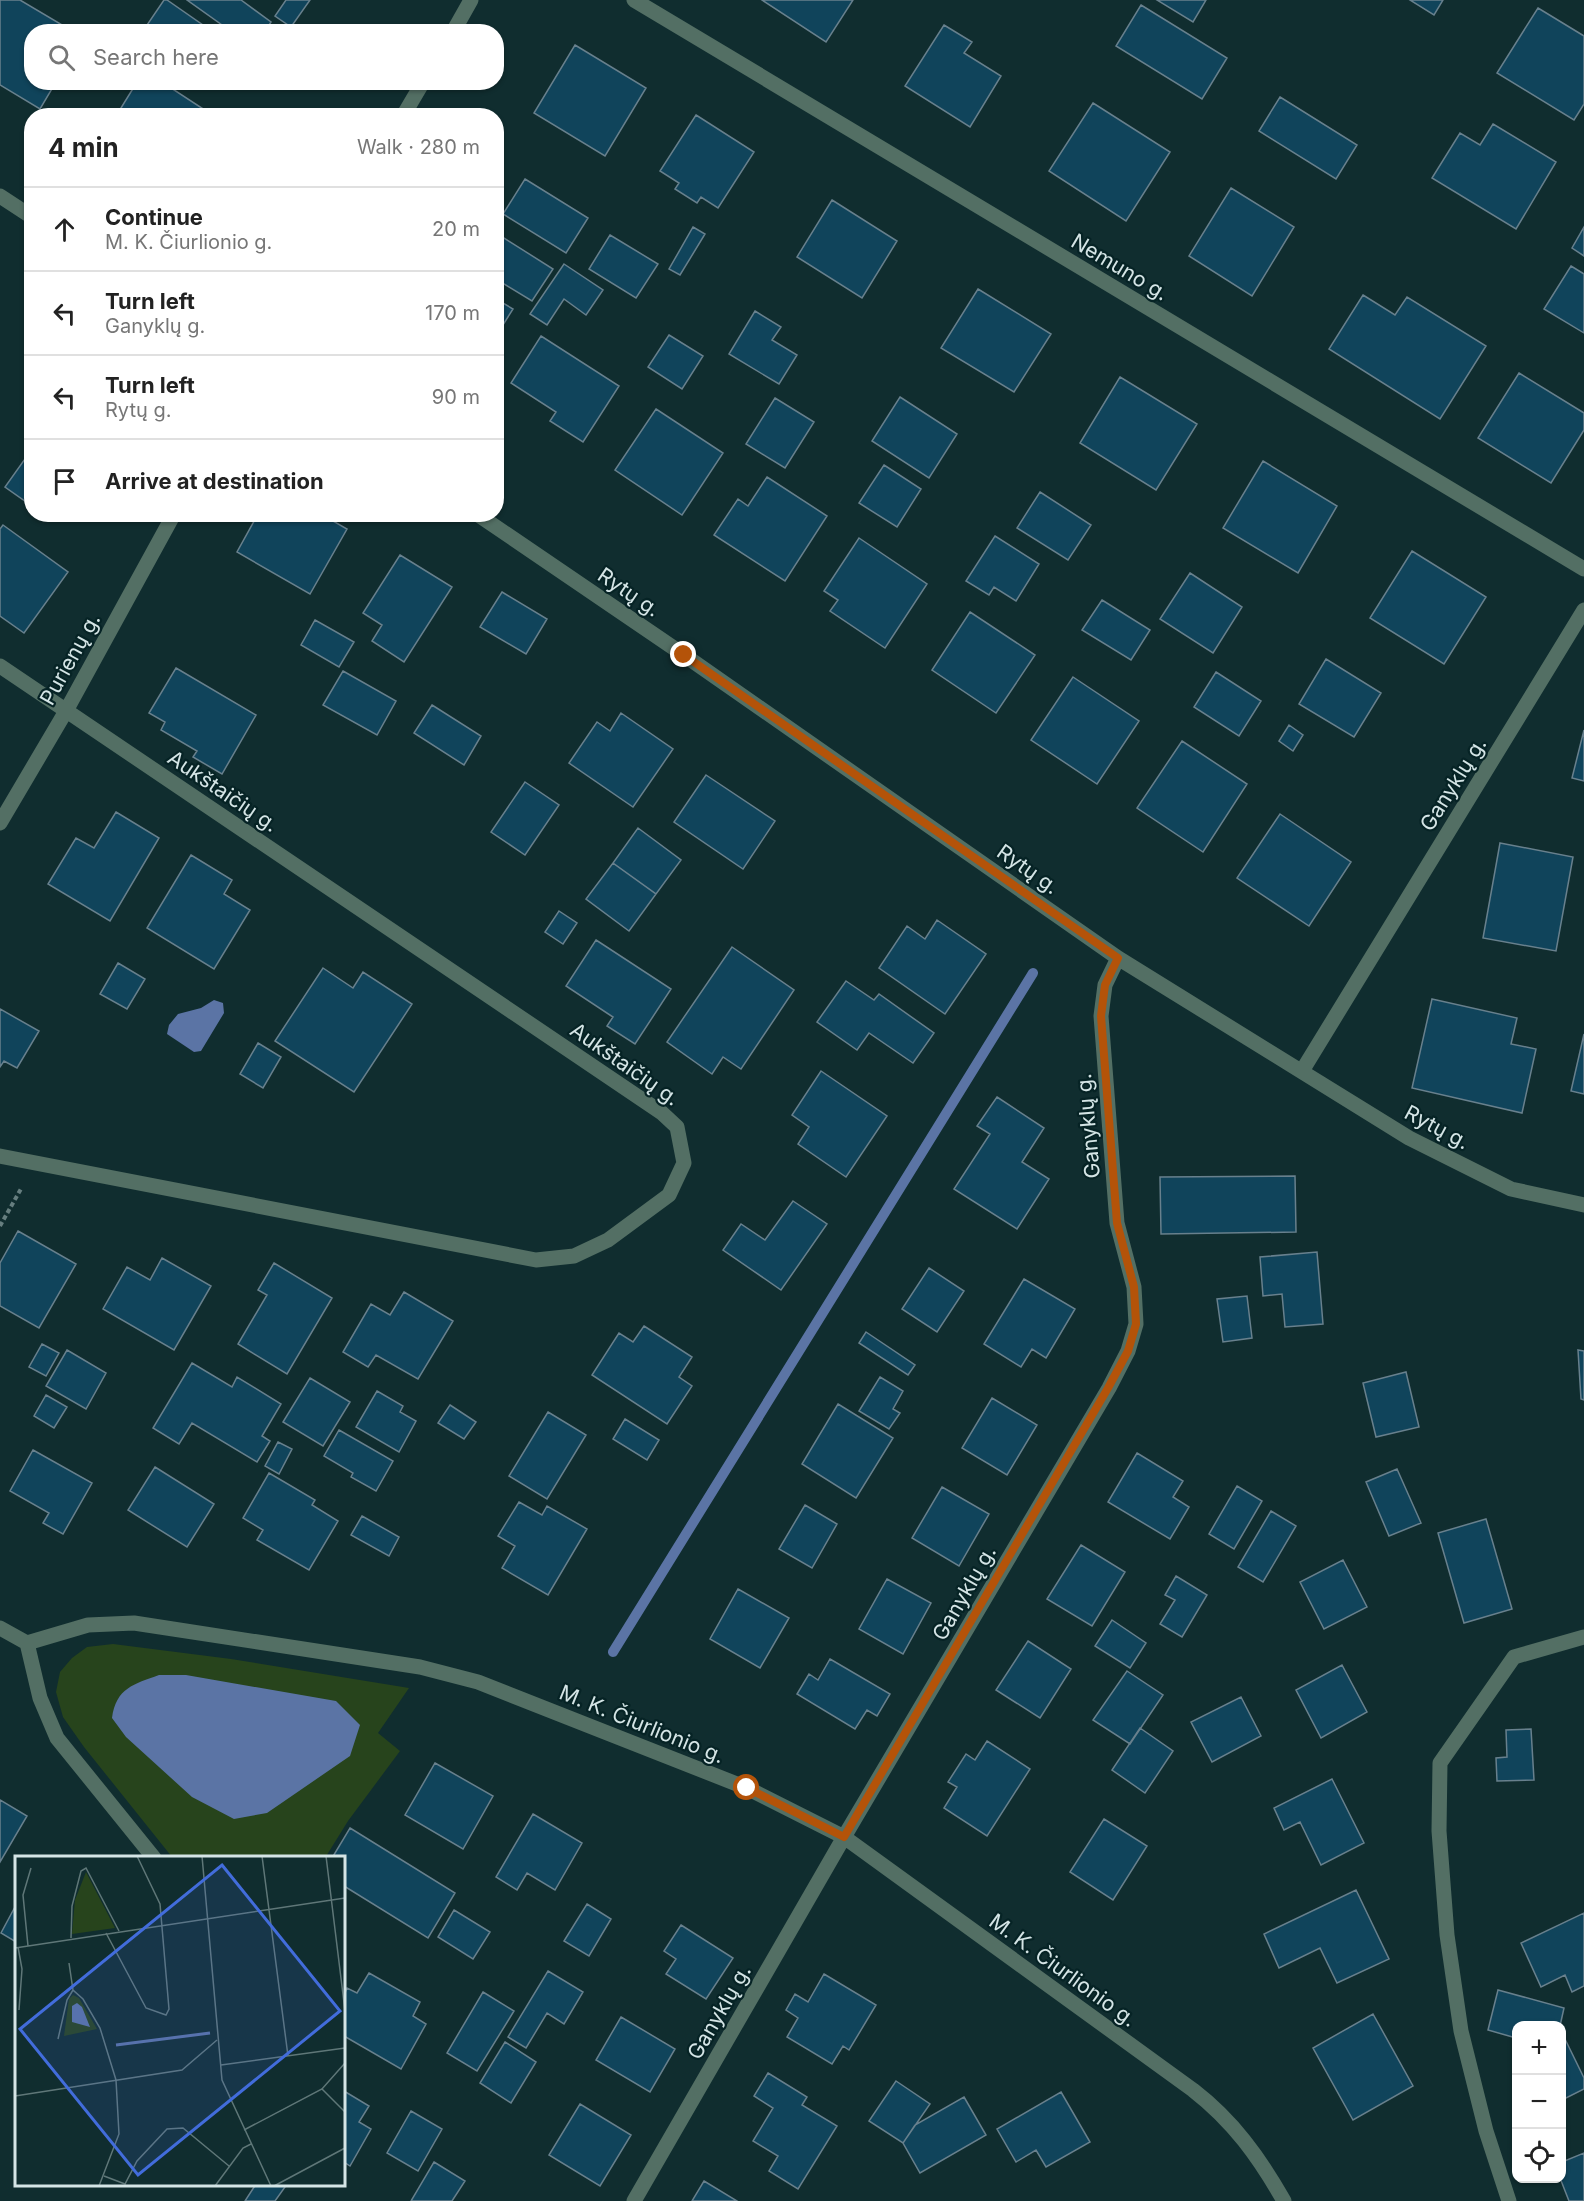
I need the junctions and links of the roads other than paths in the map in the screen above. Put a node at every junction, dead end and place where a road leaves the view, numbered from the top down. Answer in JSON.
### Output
{"nodes":[{"id":1,"x":471,"y":0,"type":"edge"},
{"id":2,"x":634,"y":0,"type":"edge"},
{"id":3,"x":458,"y":24,"type":"edge"},
{"id":4,"x":419,"y":90,"type":"edge"},
{"id":5,"x":408,"y":108,"type":"edge"},
{"id":6,"x":0,"y":196,"type":"edge"},
{"id":7,"x":24,"y":212,"type":"edge"},
{"id":8,"x":170,"y":522,"type":"edge"},
{"id":9,"x":489,"y":522,"type":"edge"},
{"id":10,"x":1584,"y":569,"type":"edge"},
{"id":11,"x":1584,"y":610,"type":"edge"},
{"id":12,"x":0,"y":666,"type":"edge"},
{"id":13,"x":66,"y":711,"type":"junction"},
{"id":14,"x":0,"y":823,"type":"edge"},
{"id":15,"x":1118,"y":958,"type":"junction"},
{"id":16,"x":1302,"y":1071,"type":"junction"},
{"id":17,"x":0,"y":1156,"type":"edge"},
{"id":18,"x":1584,"y":1205,"type":"edge"},
{"id":19,"x":0,"y":1628,"type":"edge"},
{"id":20,"x":1584,"y":1637,"type":"edge"},
{"id":21,"x":27,"y":1643,"type":"junction"},
{"id":22,"x":844,"y":1837,"type":"junction"},
{"id":23,"x":153,"y":1856,"type":"edge"},
{"id":24,"x":634,"y":2201,"type":"edge"},
{"id":25,"x":1284,"y":2201,"type":"edge"},
{"id":26,"x":1509,"y":2201,"type":"edge"}],
"edges":[{"from":1,"to":3,"type":"street"},
{"from":2,"to":10,"type":"street","name":"Nemuno g."},
{"from":4,"to":5,"type":"street"},
{"from":6,"to":7,"type":"street"},
{"from":8,"to":13,"type":"street","name":"Purienų g."},
{"from":9,"to":15,"type":"street","name":"Rytų g."},
{"from":11,"to":16,"type":"street","name":"Ganyklų g."},
{"from":12,"to":13,"type":"street","name":"Aukštaičių g."},
{"from":13,"to":14,"type":"street","name":"Purienų g."},
{"from":13,"to":17,"type":"street","name":"Aukštaičių g."},
{"from":15,"to":16,"type":"street","name":"Rytų g."},
{"from":15,"to":22,"type":"street","name":"Ganyklų g."},
{"from":16,"to":18,"type":"street","name":"Rytų g."},
{"from":19,"to":21,"type":"street"},
{"from":20,"to":26,"type":"street"},
{"from":21,"to":22,"type":"street","name":"M. K. Čiurlionio g."},
{"from":21,"to":23,"type":"street"},
{"from":22,"to":24,"type":"street","name":"Ganyklų g."},
{"from":22,"to":25,"type":"street","name":"M. K. Čiurlionio g."}]}
